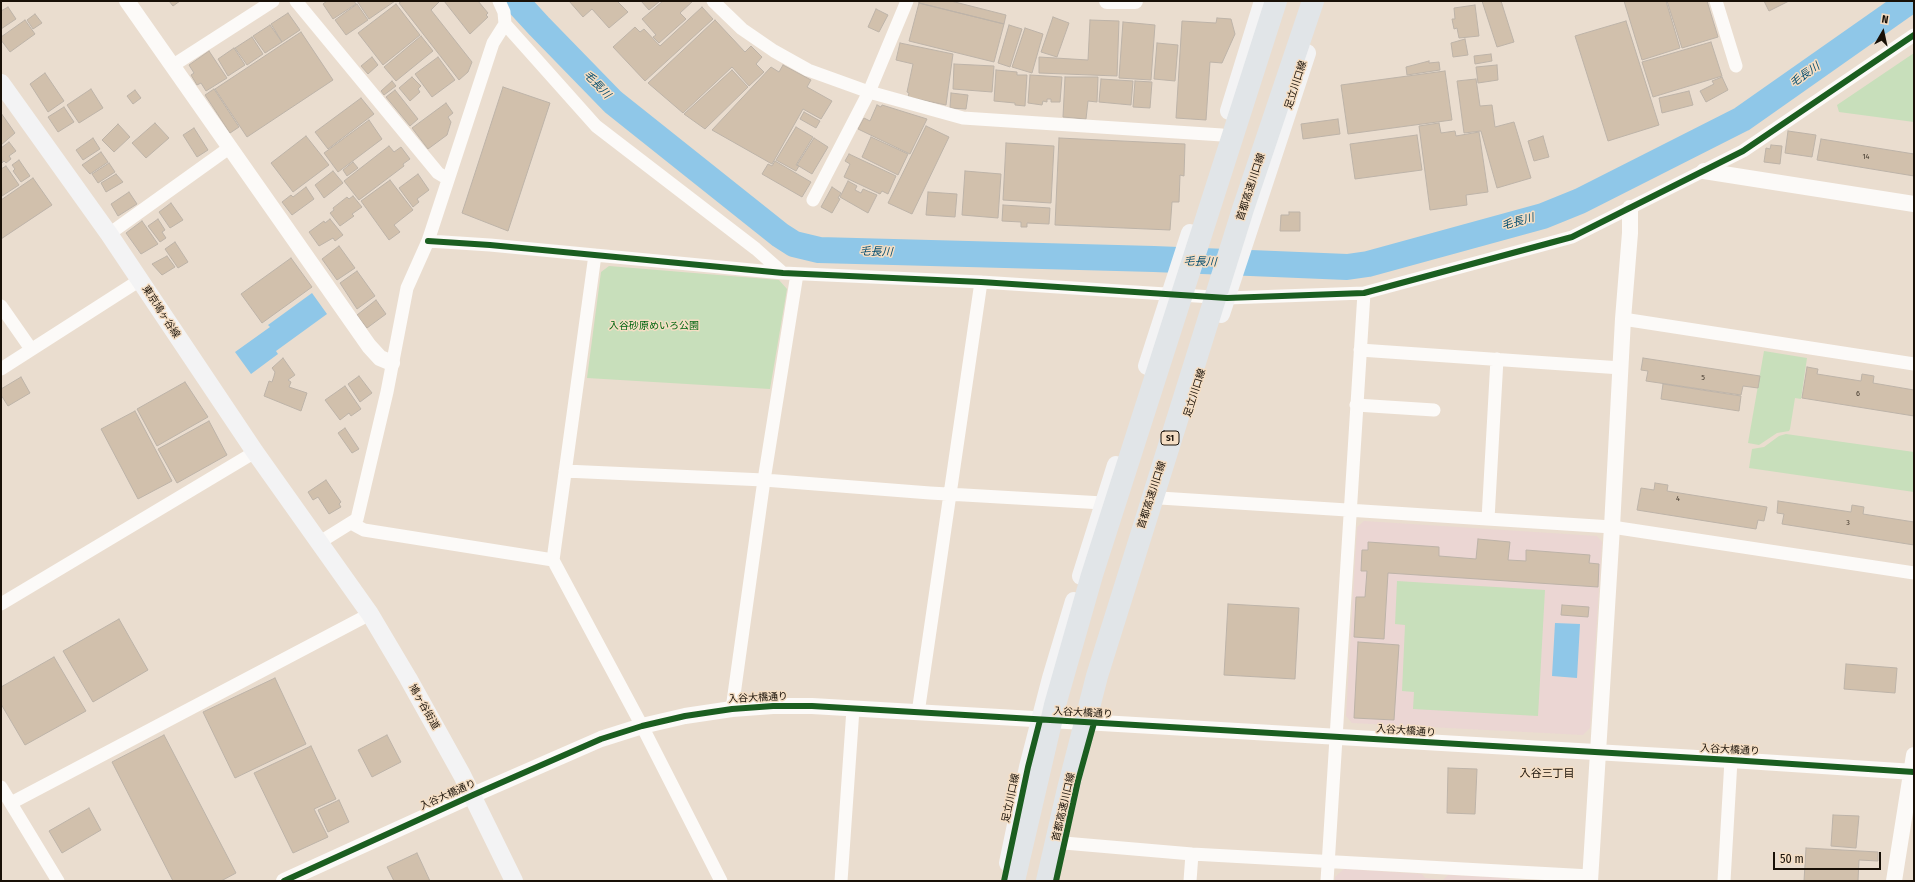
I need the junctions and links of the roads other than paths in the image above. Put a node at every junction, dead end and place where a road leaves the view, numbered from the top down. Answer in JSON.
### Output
{"nodes":[{"id":1,"x":127,"y":1,"type":"edge"},
{"id":2,"x":273,"y":1,"type":"edge"},
{"id":3,"x":296,"y":1,"type":"edge"},
{"id":4,"x":499,"y":1,"type":"edge"},
{"id":5,"x":713,"y":1,"type":"edge"},
{"id":6,"x":907,"y":1,"type":"edge"},
{"id":7,"x":1107,"y":1,"type":"edge"},
{"id":8,"x":1135,"y":1,"type":"edge"},
{"id":9,"x":1263,"y":1,"type":"edge"},
{"id":10,"x":1276,"y":1,"type":"edge"},
{"id":11,"x":1302,"y":1,"type":"edge"},
{"id":12,"x":1313,"y":1,"type":"edge"},
{"id":13,"x":1324,"y":1,"type":"edge"},
{"id":14,"x":1716,"y":1,"type":"edge"},
{"id":15,"x":505,"y":24,"type":"junction"},
{"id":16,"x":1914,"y":34,"type":"edge"},
{"id":17,"x":172,"y":66,"type":"junction"},
{"id":18,"x":1736,"y":66,"type":"dead end"},
{"id":19,"x":1,"y":83,"type":"edge"},
{"id":20,"x":869,"y":92,"type":"junction"},
{"id":21,"x":1222,"y":134,"type":"junction"},
{"id":22,"x":229,"y":148,"type":"junction"},
{"id":23,"x":1704,"y":171,"type":"junction"},
{"id":24,"x":448,"y":180,"type":"junction"},
{"id":25,"x":813,"y":200,"type":"dead end"},
{"id":26,"x":1914,"y":204,"type":"edge"},
{"id":27,"x":1630,"y":208,"type":"junction"},
{"id":28,"x":1244,"y":209,"type":"junction"},
{"id":29,"x":109,"y":234,"type":"junction"},
{"id":30,"x":428,"y":241,"type":"junction"},
{"id":31,"x":595,"y":255,"type":"junction"},
{"id":32,"x":783,"y":273,"type":"junction"},
{"id":33,"x":797,"y":274,"type":"junction"},
{"id":34,"x":140,"y":280,"type":"junction"},
{"id":35,"x":981,"y":282,"type":"junction"},
{"id":36,"x":1364,"y":293,"type":"junction"},
{"id":37,"x":1170,"y":294,"type":"junction"},
{"id":38,"x":1227,"y":298,"type":"junction"},
{"id":39,"x":1,"y":306,"type":"edge"},
{"id":40,"x":1623,"y":319,"type":"junction"},
{"id":41,"x":31,"y":349,"type":"junction"},
{"id":42,"x":1360,"y":350,"type":"junction"},
{"id":43,"x":1497,"y":359,"type":"junction"},
{"id":44,"x":392,"y":363,"type":"junction"},
{"id":45,"x":1914,"y":364,"type":"edge"},
{"id":46,"x":1621,"y":368,"type":"junction"},
{"id":47,"x":1,"y":369,"type":"edge"},
{"id":48,"x":1356,"y":405,"type":"junction"},
{"id":49,"x":1434,"y":410,"type":"dead end"},
{"id":50,"x":1137,"y":430,"type":"junction"},
{"id":51,"x":254,"y":452,"type":"junction"},
{"id":52,"x":565,"y":471,"type":"junction"},
{"id":53,"x":764,"y":480,"type":"junction"},
{"id":54,"x":950,"y":494,"type":"junction"},
{"id":55,"x":1160,"y":498,"type":"junction"},
{"id":56,"x":1103,"y":504,"type":"junction"},
{"id":57,"x":1349,"y":510,"type":"junction"},
{"id":58,"x":1488,"y":519,"type":"junction"},
{"id":59,"x":352,"y":523,"type":"junction"},
{"id":60,"x":1612,"y":527,"type":"junction"},
{"id":61,"x":320,"y":542,"type":"junction"},
{"id":62,"x":553,"y":560,"type":"junction"},
{"id":63,"x":1914,"y":573,"type":"edge"},
{"id":64,"x":1,"y":604,"type":"edge"},
{"id":65,"x":370,"y":614,"type":"junction"},
{"id":66,"x":732,"y":709,"type":"junction"},
{"id":67,"x":853,"y":709,"type":"junction"},
{"id":68,"x":918,"y":713,"type":"junction"},
{"id":69,"x":1040,"y":720,"type":"junction"},
{"id":70,"x":1094,"y":723,"type":"junction"},
{"id":71,"x":642,"y":726,"type":"junction"},
{"id":72,"x":1335,"y":737,"type":"junction"},
{"id":73,"x":1598,"y":754,"type":"junction"},
{"id":74,"x":1914,"y":755,"type":"edge"},
{"id":75,"x":1731,"y":760,"type":"junction"},
{"id":76,"x":1913,"y":772,"type":"edge"},
{"id":77,"x":1,"y":787,"type":"edge"},
{"id":78,"x":473,"y":795,"type":"junction"},
{"id":79,"x":11,"y":803,"type":"junction"},
{"id":80,"x":1064,"y":843,"type":"junction"},
{"id":81,"x":1192,"y":854,"type":"junction"},
{"id":82,"x":1328,"y":861,"type":"junction"},
{"id":83,"x":1590,"y":879,"type":"edge"},
{"id":84,"x":58,"y":881,"type":"edge"},
{"id":85,"x":284,"y":881,"type":"edge"},
{"id":86,"x":514,"y":881,"type":"edge"},
{"id":87,"x":721,"y":881,"type":"edge"},
{"id":88,"x":841,"y":881,"type":"edge"},
{"id":89,"x":1004,"y":881,"type":"edge"},
{"id":90,"x":1014,"y":881,"type":"edge"},
{"id":91,"x":1027,"y":881,"type":"edge"},
{"id":92,"x":1047,"y":881,"type":"edge"},
{"id":93,"x":1056,"y":881,"type":"edge"},
{"id":94,"x":1190,"y":881,"type":"edge"},
{"id":95,"x":1327,"y":881,"type":"edge"},
{"id":96,"x":1724,"y":881,"type":"edge"},
{"id":97,"x":1894,"y":881,"type":"edge"}],
"edges":[{"from":1,"to":17,"type":"street"},
{"from":2,"to":17,"type":"street"},
{"from":3,"to":24,"type":"street"},
{"from":4,"to":15,"type":"street"},
{"from":5,"to":20,"type":"street"},
{"from":6,"to":20,"type":"street"},
{"from":7,"to":8,"type":"street"},
{"from":9,"to":21,"type":"main road","name":"足立川口線"},
{"from":10,"to":50,"type":"highway"},
{"from":11,"to":28,"type":"highway"},
{"from":12,"to":28,"type":"highway","name":"首都高速川口線","number":"S1"},
{"from":13,"to":38,"type":"main road","name":"足立川口線"},
{"from":14,"to":18,"type":"street"},
{"from":15,"to":24,"type":"street"},
{"from":15,"to":32,"type":"street"},
{"from":16,"to":23,"type":"street"},
{"from":17,"to":22,"type":"street"},
{"from":19,"to":29,"type":"main road","name":"東京鳩ヶ谷線"},
{"from":20,"to":21,"type":"street"},
{"from":20,"to":25,"type":"street"},
{"from":21,"to":37,"type":"main road","name":"足立川口線"},
{"from":22,"to":29,"type":"street"},
{"from":22,"to":44,"type":"street"},
{"from":23,"to":26,"type":"street"},
{"from":23,"to":27,"type":"street"},
{"from":24,"to":30,"type":"street"},
{"from":27,"to":36,"type":"street"},
{"from":27,"to":40,"type":"street"},
{"from":28,"to":92,"type":"highway","name":"首都高速川口線","number":"S1"},
{"from":29,"to":34,"type":"main road","name":"東京鳩ヶ谷線"},
{"from":30,"to":31,"type":"street"},
{"from":30,"to":44,"type":"street"},
{"from":31,"to":32,"type":"street"},
{"from":31,"to":52,"type":"street"},
{"from":32,"to":33,"type":"street"},
{"from":33,"to":35,"type":"street"},
{"from":33,"to":53,"type":"street"},
{"from":34,"to":41,"type":"street"},
{"from":34,"to":51,"type":"main road","name":"東京鳩ヶ谷線"},
{"from":35,"to":37,"type":"street"},
{"from":35,"to":54,"type":"street"},
{"from":36,"to":38,"type":"street"},
{"from":36,"to":42,"type":"street"},
{"from":37,"to":38,"type":"street"},
{"from":37,"to":56,"type":"main road","name":"足立川口線"},
{"from":38,"to":55,"type":"main road","name":"足立川口線"},
{"from":39,"to":41,"type":"street"},
{"from":40,"to":45,"type":"street"},
{"from":40,"to":46,"type":"street"},
{"from":41,"to":47,"type":"street"},
{"from":42,"to":43,"type":"street"},
{"from":42,"to":48,"type":"street"},
{"from":43,"to":46,"type":"street"},
{"from":43,"to":58,"type":"street"},
{"from":44,"to":59,"type":"street"},
{"from":46,"to":60,"type":"street"},
{"from":48,"to":49,"type":"street"},
{"from":48,"to":57,"type":"street"},
{"from":50,"to":90,"type":"highway"},
{"from":50,"to":91,"type":"highway"},
{"from":51,"to":61,"type":"main road","name":"東京鳩ヶ谷線"},
{"from":51,"to":64,"type":"street"},
{"from":52,"to":53,"type":"street"},
{"from":52,"to":62,"type":"street"},
{"from":53,"to":54,"type":"street"},
{"from":53,"to":66,"type":"street"},
{"from":54,"to":56,"type":"street"},
{"from":54,"to":68,"type":"street"},
{"from":55,"to":57,"type":"street"},
{"from":55,"to":70,"type":"main road","name":"足立川口線"},
{"from":56,"to":69,"type":"main road","name":"足立川口線"},
{"from":57,"to":58,"type":"street"},
{"from":57,"to":72,"type":"street"},
{"from":58,"to":60,"type":"street"},
{"from":59,"to":61,"type":"street"},
{"from":59,"to":62,"type":"street"},
{"from":60,"to":63,"type":"street"},
{"from":60,"to":73,"type":"street"},
{"from":61,"to":65,"type":"main road","name":"鳩ヶ谷街道"},
{"from":62,"to":71,"type":"street"},
{"from":65,"to":78,"type":"main road","name":"鳩ヶ谷街道"},
{"from":65,"to":79,"type":"street"},
{"from":66,"to":67,"type":"street","name":"入谷大橋通り"},
{"from":66,"to":71,"type":"street","name":"入谷大橋通り"},
{"from":67,"to":68,"type":"street","name":"入谷大橋通り"},
{"from":67,"to":88,"type":"street"},
{"from":68,"to":69,"type":"street","name":"入谷大橋通り"},
{"from":69,"to":70,"type":"street","name":"入谷大橋通り"},
{"from":69,"to":89,"type":"main road","name":"足立川口線"},
{"from":70,"to":72,"type":"street","name":"入谷大橋通り"},
{"from":70,"to":80,"type":"main road","name":"足立川口線"},
{"from":71,"to":78,"type":"street","name":"入谷大橋通り"},
{"from":71,"to":87,"type":"street"},
{"from":72,"to":73,"type":"street","name":"入谷大橋通り"},
{"from":72,"to":82,"type":"street"},
{"from":73,"to":75,"type":"street","name":"入谷大橋通り"},
{"from":73,"to":83,"type":"street"},
{"from":74,"to":76,"type":"street"},
{"from":75,"to":76,"type":"street","name":"入谷大橋通り"},
{"from":75,"to":96,"type":"street"},
{"from":76,"to":97,"type":"street"},
{"from":77,"to":79,"type":"street"},
{"from":78,"to":85,"type":"street","name":"入谷大橋通り"},
{"from":78,"to":86,"type":"main road","name":"鳩ヶ谷街道"},
{"from":79,"to":84,"type":"street"},
{"from":80,"to":81,"type":"street"},
{"from":80,"to":93,"type":"main road","name":"足立川口線"},
{"from":81,"to":82,"type":"street"},
{"from":81,"to":94,"type":"street"},
{"from":82,"to":83,"type":"street"},
{"from":82,"to":95,"type":"street"}]}
